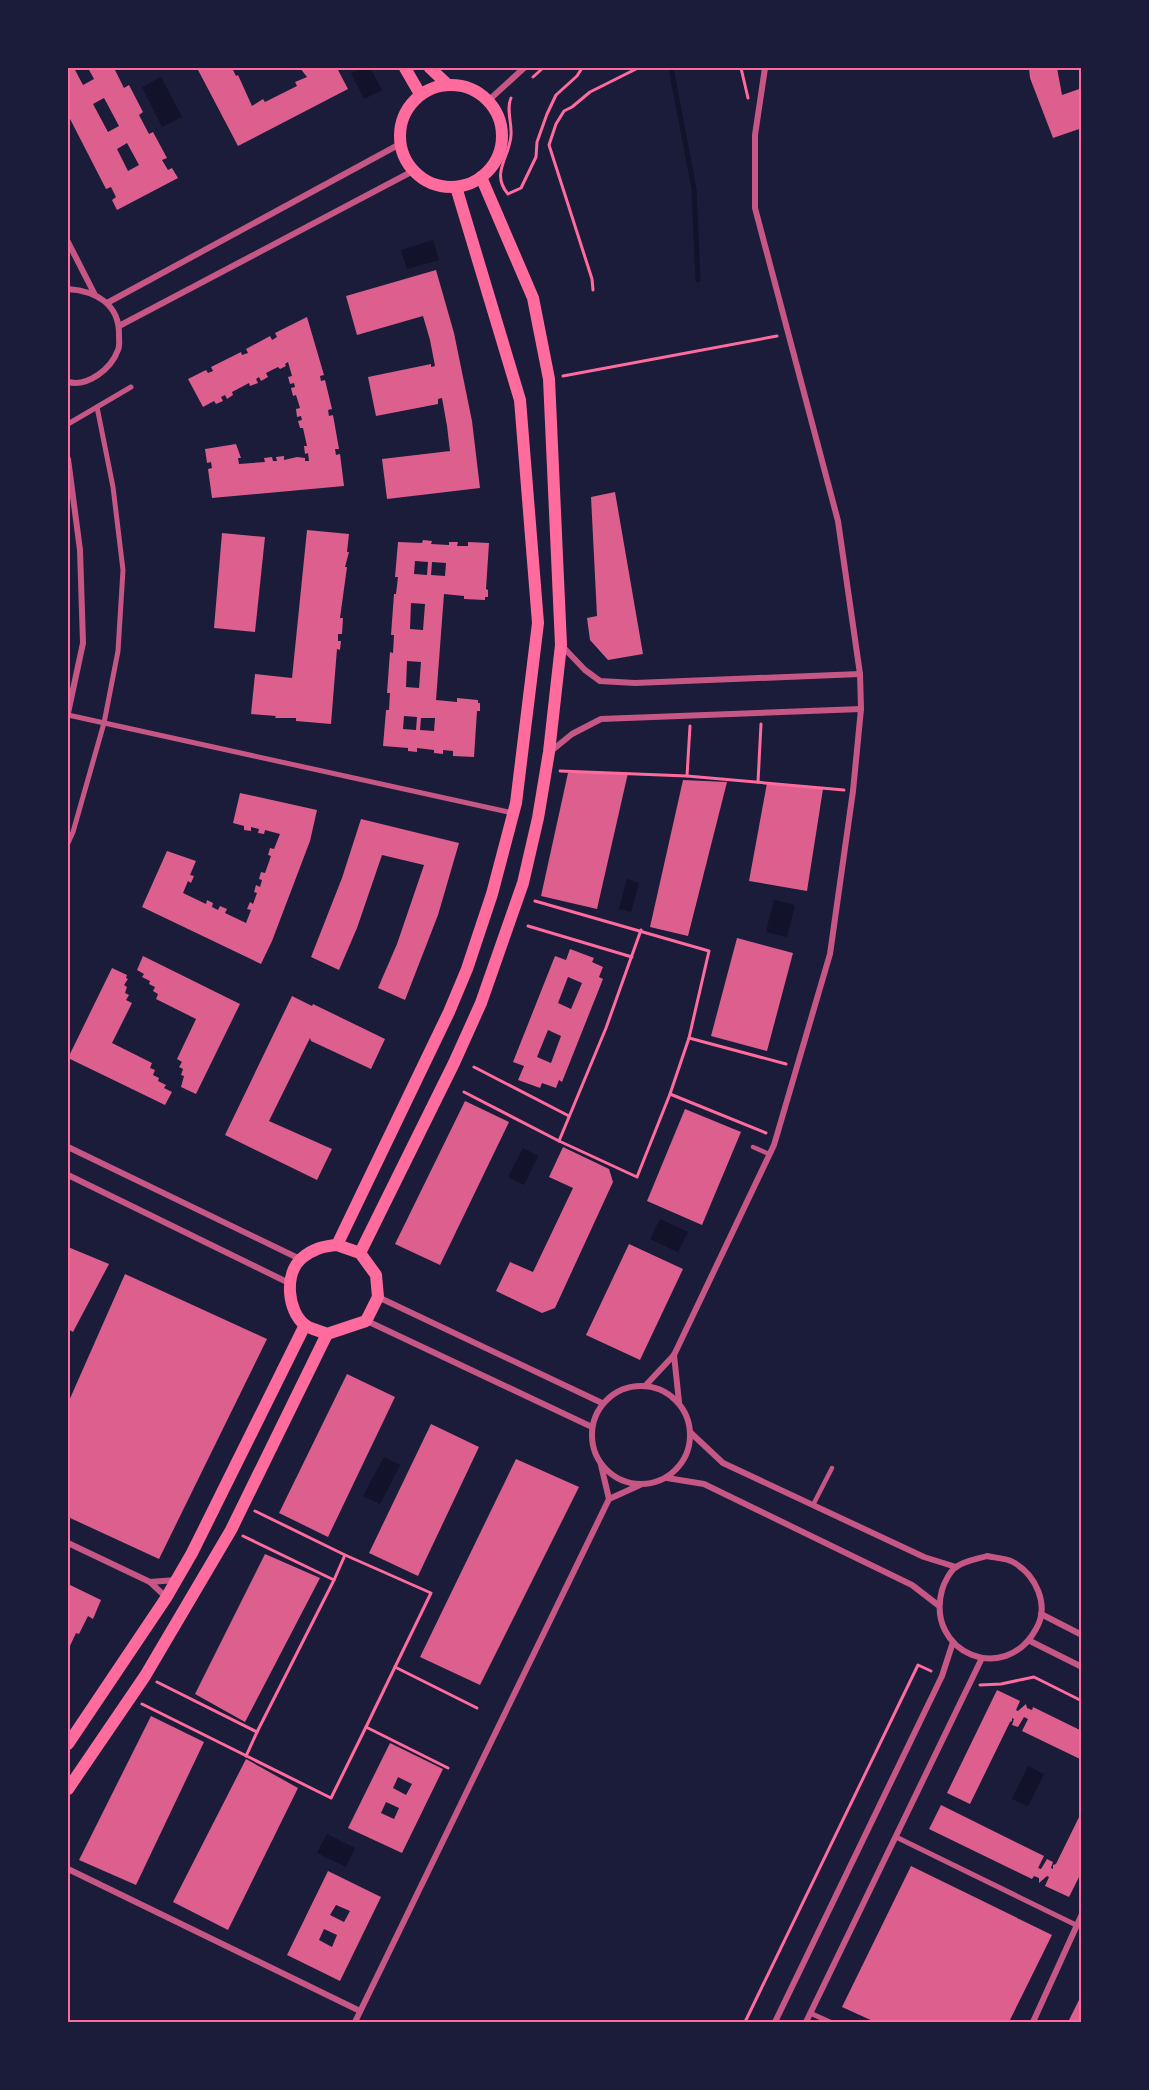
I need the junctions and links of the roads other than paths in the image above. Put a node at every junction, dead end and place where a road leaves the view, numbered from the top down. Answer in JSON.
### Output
{"nodes":[{"id":1,"x":405,"y":68,"type":"edge"},
{"id":2,"x":430,"y":68,"type":"edge"},
{"id":3,"x":524,"y":68,"type":"edge"},
{"id":4,"x":765,"y":68,"type":"edge"},
{"id":5,"x":447,"y":84,"type":"junction"},
{"id":6,"x":420,"y":94,"type":"junction"},
{"id":7,"x":489,"y":100,"type":"junction"},
{"id":8,"x":400,"y":144,"type":"junction"},
{"id":9,"x":413,"y":171,"type":"junction"},
{"id":10,"x":481,"y":177,"type":"junction"},
{"id":11,"x":456,"y":187,"type":"junction"},
{"id":12,"x":68,"y":242,"type":"edge"},
{"id":13,"x":71,"y":256,"type":"edge"},
{"id":14,"x":68,"y":289,"type":"edge"},
{"id":15,"x":94,"y":293,"type":"junction"},
{"id":16,"x":107,"y":303,"type":"junction"},
{"id":17,"x":119,"y":326,"type":"junction"},
{"id":18,"x":68,"y":382,"type":"edge"},
{"id":19,"x":131,"y":387,"type":"dead end"},
{"id":20,"x":97,"y":407,"type":"junction"},
{"id":21,"x":68,"y":424,"type":"edge"},
{"id":22,"x":68,"y":459,"type":"edge"},
{"id":23,"x":561,"y":645,"type":"junction"},
{"id":24,"x":860,"y":674,"type":"junction"},
{"id":25,"x":861,"y":709,"type":"junction"},
{"id":26,"x":68,"y":714,"type":"edge"},
{"id":27,"x":104,"y":723,"type":"junction"},
{"id":28,"x":549,"y":752,"type":"junction"},
{"id":29,"x":514,"y":814,"type":"junction"},
{"id":30,"x":68,"y":843,"type":"edge"},
{"id":31,"x":68,"y":1147,"type":"edge"},
{"id":32,"x":753,"y":1147,"type":"dead end"},
{"id":33,"x":769,"y":1154,"type":"junction"},
{"id":34,"x":68,"y":1175,"type":"edge"},
{"id":35,"x":337,"y":1245,"type":"junction"},
{"id":36,"x":360,"y":1253,"type":"junction"},
{"id":37,"x":300,"y":1259,"type":"junction"},
{"id":38,"x":289,"y":1282,"type":"junction"},
{"id":39,"x":378,"y":1297,"type":"junction"},
{"id":40,"x":366,"y":1321,"type":"junction"},
{"id":41,"x":305,"y":1325,"type":"junction"},
{"id":42,"x":327,"y":1334,"type":"junction"},
{"id":43,"x":674,"y":1355,"type":"junction"},
{"id":44,"x":646,"y":1385,"type":"junction"},
{"id":45,"x":679,"y":1402,"type":"junction"},
{"id":46,"x":602,"y":1403,"type":"junction"},
{"id":47,"x":592,"y":1427,"type":"junction"},
{"id":48,"x":692,"y":1433,"type":"junction"},
{"id":49,"x":600,"y":1464,"type":"junction"},
{"id":50,"x":832,"y":1468,"type":"dead end"},
{"id":51,"x":667,"y":1478,"type":"junction"},
{"id":52,"x":640,"y":1485,"type":"junction"},
{"id":53,"x":609,"y":1499,"type":"junction"},
{"id":54,"x":813,"y":1505,"type":"junction"},
{"id":55,"x":68,"y":1543,"type":"edge"},
{"id":56,"x":956,"y":1567,"type":"junction"},
{"id":57,"x":176,"y":1580,"type":"junction"},
{"id":58,"x":150,"y":1582,"type":"junction"},
{"id":59,"x":166,"y":1598,"type":"junction"},
{"id":60,"x":938,"y":1605,"type":"junction"},
{"id":61,"x":1041,"y":1614,"type":"junction"},
{"id":62,"x":1082,"y":1635,"type":"edge"},
{"id":63,"x":1030,"y":1641,"type":"junction"},
{"id":64,"x":952,"y":1642,"type":"junction"},
{"id":65,"x":982,"y":1658,"type":"junction"},
{"id":66,"x":1082,"y":1667,"type":"edge"},
{"id":67,"x":68,"y":1744,"type":"edge"},
{"id":68,"x":68,"y":1790,"type":"edge"},
{"id":69,"x":896,"y":1837,"type":"junction"},
{"id":70,"x":68,"y":1869,"type":"edge"},
{"id":71,"x":1082,"y":1914,"type":"edge"},
{"id":72,"x":1079,"y":1926,"type":"edge"},
{"id":73,"x":360,"y":2011,"type":"junction"},
{"id":74,"x":810,"y":2013,"type":"junction"},
{"id":75,"x":355,"y":2022,"type":"edge"},
{"id":76,"x":775,"y":2022,"type":"edge"},
{"id":77,"x":806,"y":2022,"type":"edge"},
{"id":78,"x":830,"y":2022,"type":"edge"},
{"id":79,"x":1033,"y":2022,"type":"edge"}],
"edges":[{"from":1,"to":6,"type":"main road"},
{"from":2,"to":5,"type":"main road"},
{"from":3,"to":7,"type":"street"},
{"from":4,"to":24,"type":"street"},
{"from":5,"to":6,"type":"main road"},
{"from":5,"to":7,"type":"main road"},
{"from":6,"to":8,"type":"main road"},
{"from":7,"to":10,"type":"main road"},
{"from":8,"to":9,"type":"main road"},
{"from":8,"to":16,"type":"street"},
{"from":9,"to":11,"type":"main road"},
{"from":9,"to":17,"type":"street"},
{"from":10,"to":11,"type":"main road"},
{"from":10,"to":23,"type":"main road"},
{"from":11,"to":29,"type":"main road"},
{"from":12,"to":13,"type":"street"},
{"from":13,"to":15,"type":"street"},
{"from":14,"to":15,"type":"street"},
{"from":15,"to":16,"type":"street"},
{"from":16,"to":17,"type":"street"},
{"from":17,"to":18,"type":"street"},
{"from":19,"to":20,"type":"street"},
{"from":20,"to":21,"type":"street"},
{"from":20,"to":27,"type":"street"},
{"from":22,"to":26,"type":"street"},
{"from":23,"to":24,"type":"street"},
{"from":23,"to":28,"type":"main road"},
{"from":24,"to":25,"type":"street"},
{"from":25,"to":28,"type":"street"},
{"from":25,"to":33,"type":"street"},
{"from":26,"to":27,"type":"street"},
{"from":27,"to":29,"type":"street"},
{"from":27,"to":30,"type":"street"},
{"from":28,"to":36,"type":"main road"},
{"from":29,"to":35,"type":"main road"},
{"from":31,"to":37,"type":"street"},
{"from":32,"to":33,"type":"lane"},
{"from":33,"to":43,"type":"street"},
{"from":34,"to":38,"type":"street"},
{"from":35,"to":36,"type":"main road"},
{"from":35,"to":37,"type":"main road"},
{"from":36,"to":39,"type":"main road"},
{"from":37,"to":38,"type":"main road"},
{"from":38,"to":41,"type":"main road"},
{"from":39,"to":40,"type":"main road"},
{"from":39,"to":46,"type":"street"},
{"from":40,"to":42,"type":"main road"},
{"from":40,"to":47,"type":"street"},
{"from":41,"to":42,"type":"main road"},
{"from":41,"to":57,"type":"main road"},
{"from":42,"to":68,"type":"main road"},
{"from":43,"to":44,"type":"street"},
{"from":43,"to":45,"type":"street"},
{"from":44,"to":45,"type":"street"},
{"from":44,"to":46,"type":"street"},
{"from":45,"to":48,"type":"street"},
{"from":46,"to":47,"type":"street"},
{"from":47,"to":49,"type":"street"},
{"from":48,"to":51,"type":"street"},
{"from":48,"to":54,"type":"street"},
{"from":49,"to":52,"type":"street"},
{"from":49,"to":53,"type":"street"},
{"from":50,"to":54,"type":"lane"},
{"from":51,"to":52,"type":"street"},
{"from":51,"to":60,"type":"street"},
{"from":52,"to":53,"type":"street"},
{"from":53,"to":73,"type":"street"},
{"from":54,"to":56,"type":"street"},
{"from":55,"to":58,"type":"street"},
{"from":56,"to":60,"type":"street"},
{"from":56,"to":61,"type":"street"},
{"from":57,"to":58,"type":"street"},
{"from":57,"to":59,"type":"main road"},
{"from":58,"to":59,"type":"street"},
{"from":59,"to":67,"type":"main road"},
{"from":60,"to":64,"type":"street"},
{"from":61,"to":62,"type":"street"},
{"from":61,"to":63,"type":"street"},
{"from":63,"to":65,"type":"street"},
{"from":63,"to":66,"type":"street"},
{"from":64,"to":65,"type":"street"},
{"from":64,"to":76,"type":"street"},
{"from":65,"to":69,"type":"street"},
{"from":69,"to":72,"type":"street"},
{"from":69,"to":74,"type":"street"},
{"from":70,"to":73,"type":"street"},
{"from":71,"to":72,"type":"street"},
{"from":72,"to":79,"type":"street"},
{"from":73,"to":75,"type":"street"},
{"from":74,"to":77,"type":"street"},
{"from":74,"to":78,"type":"street"}]}
